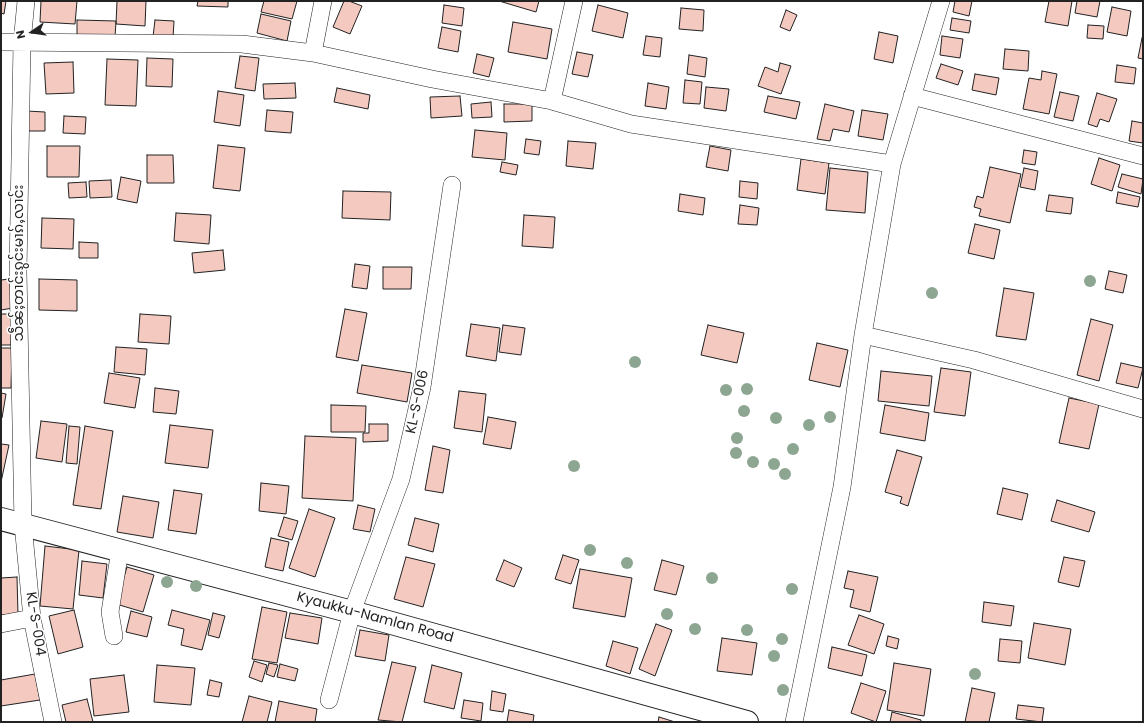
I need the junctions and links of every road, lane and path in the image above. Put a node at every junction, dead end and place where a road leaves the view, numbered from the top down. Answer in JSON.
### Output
{"nodes":[{"id":1,"x":26,"y":1,"type":"edge"},
{"id":2,"x":323,"y":1,"type":"edge"},
{"id":3,"x":574,"y":1,"type":"edge"},
{"id":4,"x":941,"y":1,"type":"edge"},
{"id":5,"x":1,"y":42,"type":"edge"},
{"id":6,"x":22,"y":43,"type":"junction"},
{"id":7,"x":313,"y":53,"type":"junction"},
{"id":8,"x":912,"y":96,"type":"junction"},
{"id":9,"x":552,"y":101,"type":"junction"},
{"id":10,"x":1143,"y":156,"type":"edge"},
{"id":11,"x":892,"y":164,"type":"junction"},
{"id":12,"x":452,"y":185,"type":"dead end"},
{"id":13,"x":863,"y":335,"type":"junction"},
{"id":14,"x":1143,"y":409,"type":"edge"},
{"id":15,"x":1,"y":519,"type":"edge"},
{"id":16,"x":23,"y":524,"type":"junction"},
{"id":17,"x":120,"y":550,"type":"junction"},
{"id":18,"x":352,"y":612,"type":"junction"},
{"id":19,"x":32,"y":618,"type":"junction"},
{"id":20,"x":1,"y":624,"type":"edge"},
{"id":21,"x":114,"y":636,"type":"dead end"},
{"id":22,"x":329,"y":700,"type":"dead end"},
{"id":23,"x":53,"y":722,"type":"edge"},
{"id":24,"x":747,"y":722,"type":"edge"},
{"id":25,"x":794,"y":722,"type":"edge"}],
"edges":[{"from":1,"to":6,"type":"street","name":"သဵၼ်ႈတၢင်းၵွင်းမၢၵ်ႇလၢင်း"},
{"from":2,"to":7,"type":"street"},
{"from":3,"to":9,"type":"street"},
{"from":4,"to":8,"type":"street"},
{"from":5,"to":6,"type":"street"},
{"from":6,"to":7,"type":"street"},
{"from":6,"to":16,"type":"street","name":"သဵၼ်ႈတၢင်းၵွင်းမၢၵ်ႇလၢင်း"},
{"from":7,"to":9,"type":"street"},
{"from":8,"to":10,"type":"street"},
{"from":8,"to":11,"type":"street"},
{"from":9,"to":11,"type":"street"},
{"from":11,"to":13,"type":"street"},
{"from":12,"to":18,"type":"street","name":"KL-S-006"},
{"from":13,"to":14,"type":"street"},
{"from":13,"to":25,"type":"street"},
{"from":15,"to":16,"type":"street","name":"Kyaukku-Namlan Road"},
{"from":16,"to":17,"type":"street","name":"Kyaukku-Namlan Road"},
{"from":16,"to":19,"type":"street","name":"KL-S-004"},
{"from":17,"to":18,"type":"street","name":"Kyaukku-Namlan Road"},
{"from":17,"to":21,"type":"street"},
{"from":18,"to":22,"type":"street","name":"KL-S-006"},
{"from":18,"to":24,"type":"street","name":"Kyaukku-Namlan Road"},
{"from":19,"to":20,"type":"street"},
{"from":19,"to":23,"type":"street","name":"KL-S-004"}]}
